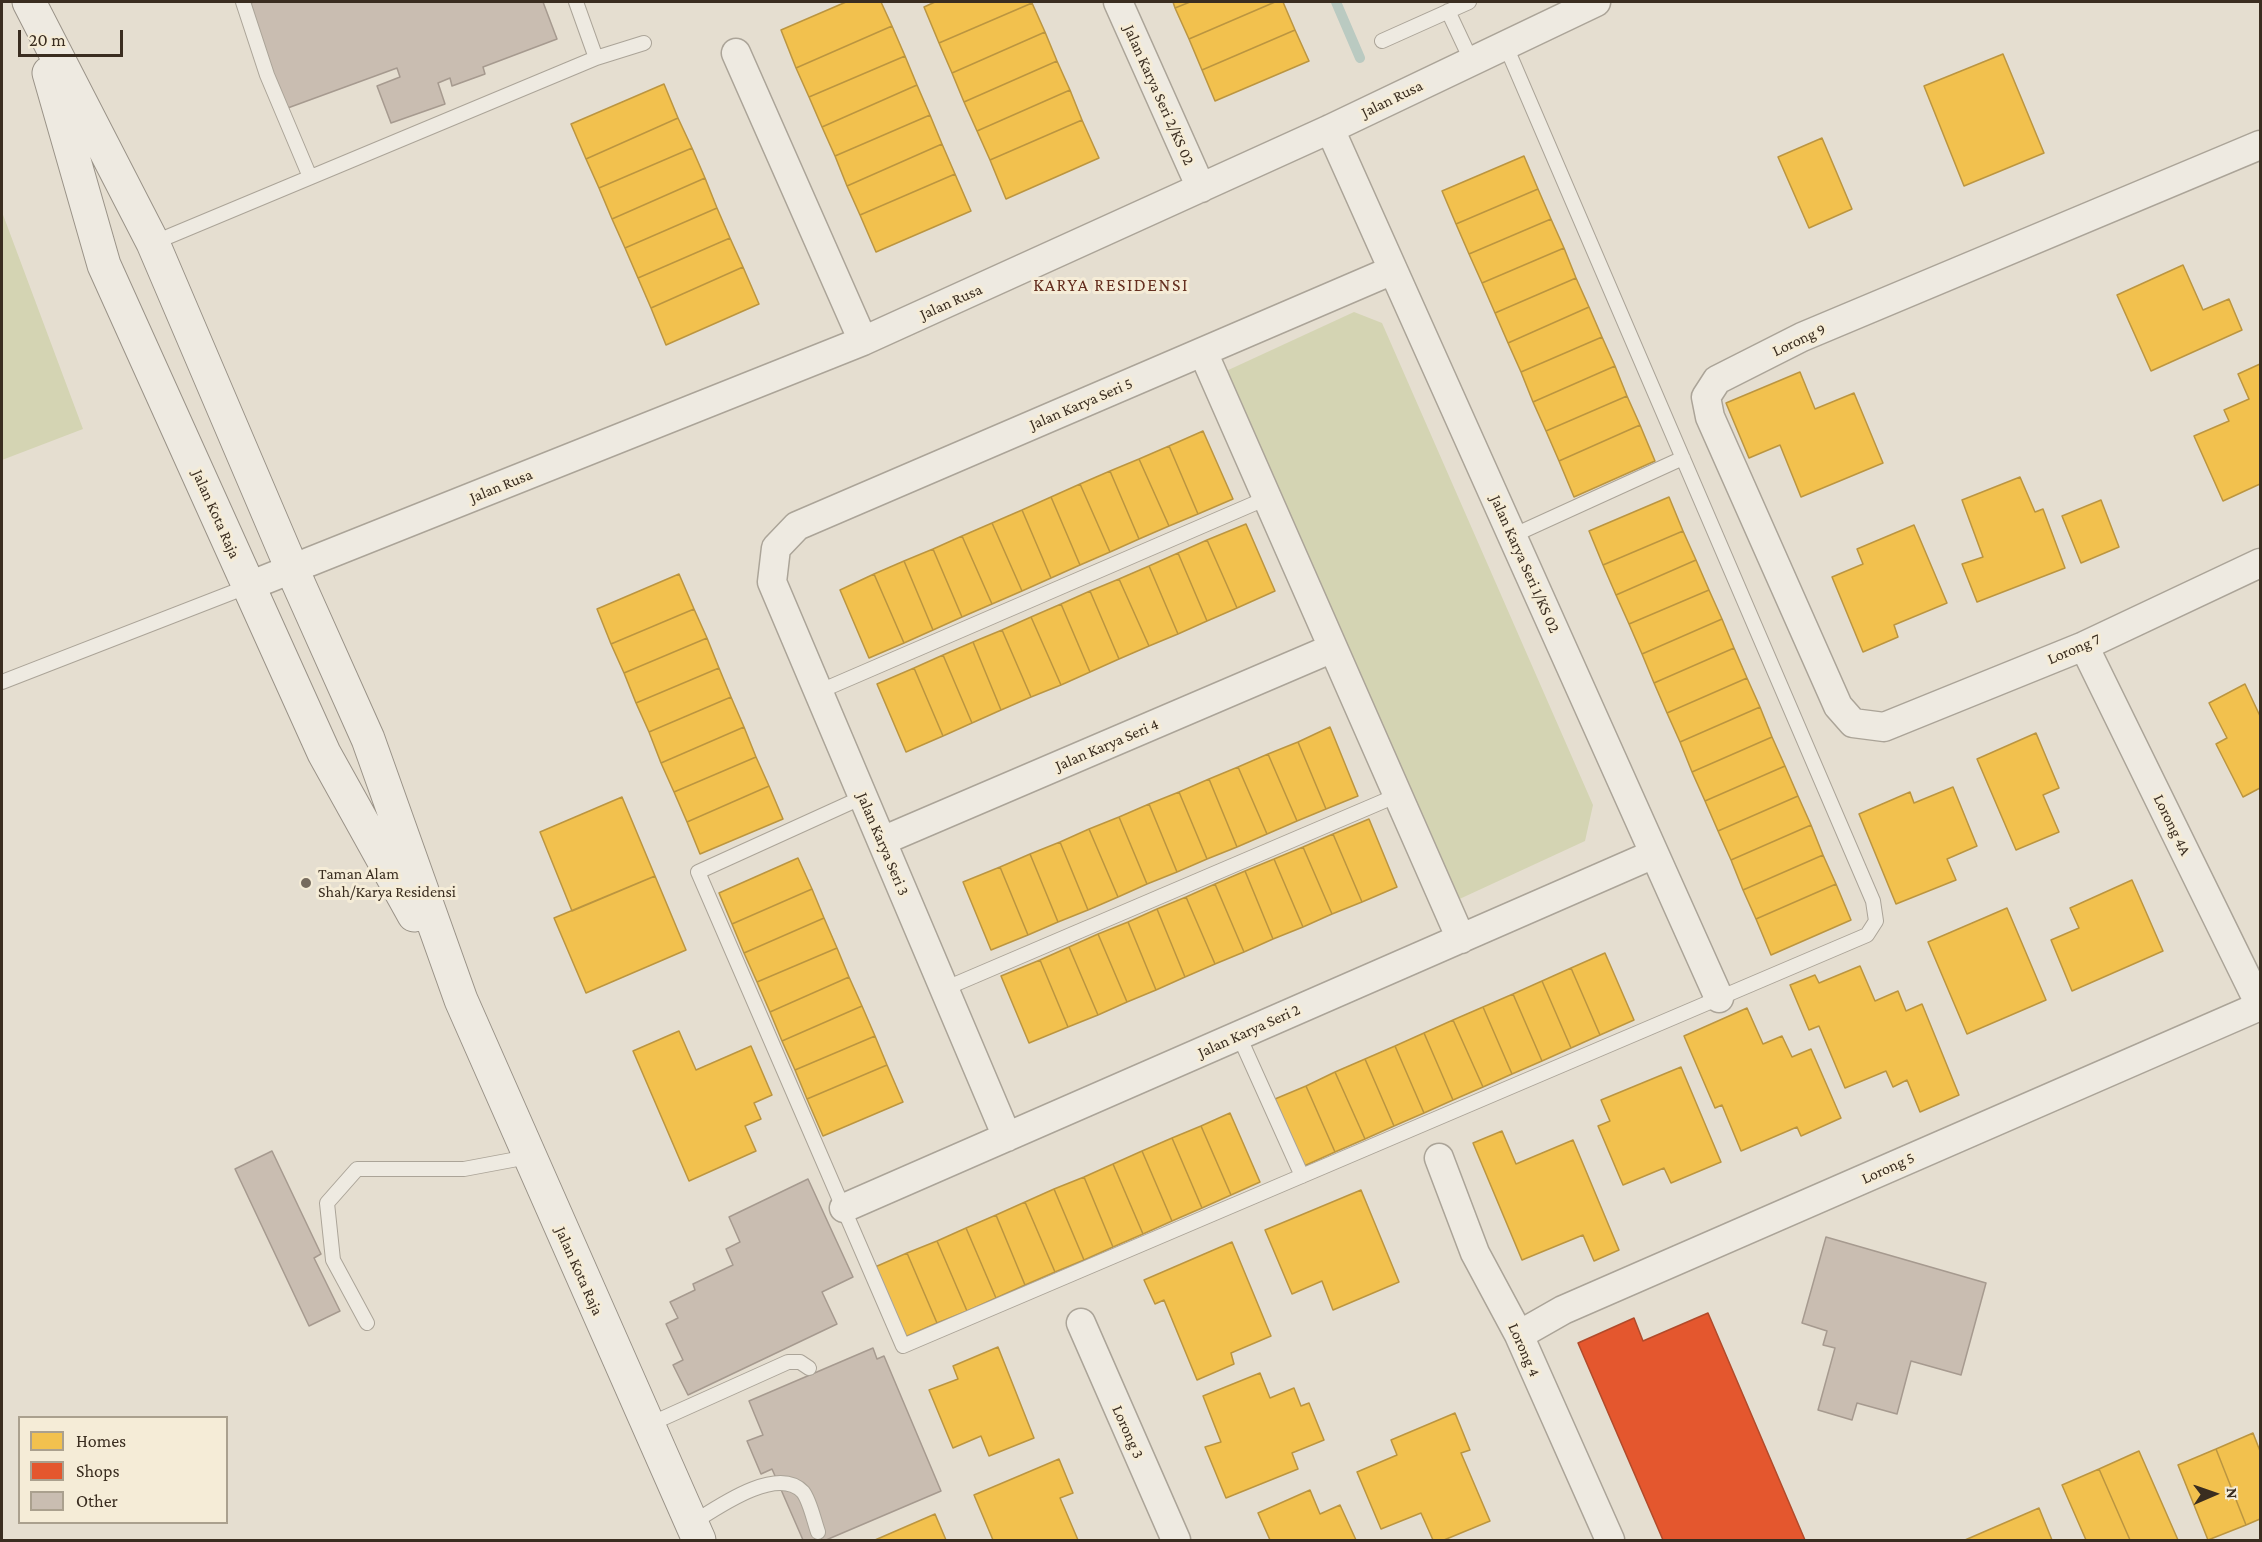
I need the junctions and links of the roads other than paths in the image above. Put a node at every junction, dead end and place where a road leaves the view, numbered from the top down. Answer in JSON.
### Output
{"nodes":[{"id":1,"x":32,"y":2,"type":"edge"},
{"id":2,"x":243,"y":2,"type":"edge"},
{"id":3,"x":576,"y":2,"type":"edge"},
{"id":4,"x":1118,"y":2,"type":"edge"},
{"id":5,"x":1469,"y":2,"type":"edge"},
{"id":6,"x":1596,"y":2,"type":"edge"},
{"id":7,"x":1564,"y":8,"type":"edge"},
{"id":8,"x":1448,"y":11,"type":"junction"},
{"id":9,"x":1382,"y":41,"type":"dead end"},
{"id":10,"x":644,"y":43,"type":"dead end"},
{"id":11,"x":1505,"y":44,"type":"junction"},
{"id":12,"x":736,"y":53,"type":"dead end"},
{"id":13,"x":596,"y":58,"type":"junction"},
{"id":14,"x":1471,"y":60,"type":"junction"},
{"id":15,"x":1330,"y":129,"type":"junction"},
{"id":16,"x":2258,"y":153,"type":"edge"},
{"id":17,"x":310,"y":177,"type":"junction"},
{"id":18,"x":1201,"y":188,"type":"junction"},
{"id":19,"x":153,"y":243,"type":"junction"},
{"id":20,"x":1393,"y":270,"type":"junction"},
{"id":21,"x":863,"y":341,"type":"junction"},
{"id":22,"x":1203,"y":352,"type":"junction"},
{"id":23,"x":1683,"y":458,"type":"junction"},
{"id":24,"x":1267,"y":498,"type":"junction"},
{"id":25,"x":1512,"y":536,"type":"junction"},
{"id":26,"x":776,"y":548,"type":"joint"},
{"id":27,"x":2260,"y":563,"type":"edge"},
{"id":28,"x":292,"y":569,"type":"junction"},
{"id":29,"x":249,"y":586,"type":"junction"},
{"id":30,"x":2084,"y":646,"type":"junction"},
{"id":31,"x":1333,"y":648,"type":"junction"},
{"id":32,"x":2,"y":682,"type":"edge"},
{"id":33,"x":818,"y":692,"type":"junction"},
{"id":34,"x":1884,"y":727,"type":"joint"},
{"id":35,"x":1398,"y":795,"type":"junction"},
{"id":36,"x":863,"y":797,"type":"junction"},
{"id":37,"x":882,"y":841,"type":"junction"},
{"id":38,"x":1654,"y":854,"type":"junction"},
{"id":39,"x":1461,"y":939,"type":"junction"},
{"id":40,"x":944,"y":989,"type":"junction"},
{"id":41,"x":1719,"y":998,"type":"junction"},
{"id":42,"x":461,"y":1000,"type":"junction"},
{"id":43,"x":2260,"y":1005,"type":"edge"},
{"id":44,"x":1239,"y":1036,"type":"junction"},
{"id":45,"x":1007,"y":1137,"type":"junction"},
{"id":46,"x":528,"y":1157,"type":"junction"},
{"id":47,"x":1439,"y":1158,"type":"dead end"},
{"id":48,"x":1302,"y":1176,"type":"junction"},
{"id":49,"x":844,"y":1208,"type":"junction"},
{"id":50,"x":367,"y":1323,"type":"dead end"},
{"id":51,"x":1080,"y":1323,"type":"dead end"},
{"id":52,"x":1519,"y":1335,"type":"junction"},
{"id":53,"x":809,"y":1368,"type":"dead end"},
{"id":54,"x":648,"y":1425,"type":"junction"},
{"id":55,"x":695,"y":1532,"type":"edge"},
{"id":56,"x":818,"y":1532,"type":"dead end"},
{"id":57,"x":1176,"y":1540,"type":"edge"},
{"id":58,"x":1610,"y":1540,"type":"edge"}],
"edges":[{"from":1,"to":19,"type":"main road","name":"Jalan Kota Raja"},
{"from":1,"to":29,"type":"main road","name":"Jalan Kota Raja"},
{"from":2,"to":17,"type":"lane"},
{"from":3,"to":13,"type":"lane"},
{"from":4,"to":18,"type":"street","name":"Jalan Karya Seri 2/KS 02"},
{"from":5,"to":8,"type":"lane"},
{"from":6,"to":7,"type":"street","name":"Jalan Rusa"},
{"from":7,"to":11,"type":"street","name":"Jalan Rusa"},
{"from":8,"to":9,"type":"lane"},
{"from":8,"to":14,"type":"lane"},
{"from":10,"to":13,"type":"lane"},
{"from":11,"to":14,"type":"street","name":"Jalan Rusa"},
{"from":11,"to":23,"type":"lane"},
{"from":12,"to":21,"type":"street"},
{"from":13,"to":17,"type":"lane"},
{"from":14,"to":15,"type":"street","name":"Jalan Rusa"},
{"from":15,"to":18,"type":"street","name":"Jalan Rusa"},
{"from":15,"to":20,"type":"street","name":"Jalan Karya Seri 1/KS 02"},
{"from":16,"to":34,"type":"street","name":"Lorong 9"},
{"from":17,"to":19,"type":"lane"},
{"from":18,"to":21,"type":"street","name":"Jalan Rusa"},
{"from":19,"to":28,"type":"main road","name":"Jalan Kota Raja"},
{"from":20,"to":22,"type":"street","name":"Jalan Karya Seri 5"},
{"from":20,"to":25,"type":"street","name":"Jalan Karya Seri 1/KS 02"},
{"from":21,"to":28,"type":"street","name":"Jalan Rusa"},
{"from":22,"to":24,"type":"street"},
{"from":22,"to":26,"type":"street","name":"Jalan Karya Seri 5"},
{"from":23,"to":25,"type":"lane"},
{"from":23,"to":41,"type":"lane"},
{"from":24,"to":31,"type":"street"},
{"from":24,"to":33,"type":"lane"},
{"from":25,"to":38,"type":"street","name":"Jalan Karya Seri 1/KS 02"},
{"from":26,"to":33,"type":"street","name":"Jalan Karya Seri 3"},
{"from":27,"to":30,"type":"street","name":"Lorong 7"},
{"from":28,"to":29,"type":"street","name":"Jalan Rusa"},
{"from":28,"to":42,"type":"main road","name":"Jalan Kota Raja"},
{"from":29,"to":32,"type":"lane"},
{"from":29,"to":42,"type":"main road","name":"Jalan Kota Raja"},
{"from":30,"to":34,"type":"street","name":"Lorong 7"},
{"from":30,"to":43,"type":"street","name":"Lorong 4A"},
{"from":31,"to":35,"type":"street"},
{"from":31,"to":37,"type":"street","name":"Jalan Karya Seri 4"},
{"from":33,"to":36,"type":"street","name":"Jalan Karya Seri 3"},
{"from":35,"to":39,"type":"street"},
{"from":35,"to":40,"type":"lane"},
{"from":36,"to":37,"type":"street","name":"Jalan Karya Seri 3"},
{"from":36,"to":49,"type":"lane"},
{"from":37,"to":40,"type":"street","name":"Jalan Karya Seri 3"},
{"from":38,"to":39,"type":"street","name":"Jalan Karya Seri 2"},
{"from":38,"to":41,"type":"street","name":"Jalan Karya Seri 1/KS 02"},
{"from":39,"to":44,"type":"street","name":"Jalan Karya Seri 2"},
{"from":40,"to":45,"type":"street","name":"Jalan Karya Seri 3"},
{"from":41,"to":48,"type":"lane"},
{"from":42,"to":46,"type":"main road","name":"Jalan Kota Raja"},
{"from":43,"to":52,"type":"street","name":"Lorong 5"},
{"from":44,"to":45,"type":"street","name":"Jalan Karya Seri 2"},
{"from":44,"to":48,"type":"lane"},
{"from":45,"to":49,"type":"street","name":"Jalan Karya Seri 2"},
{"from":46,"to":50,"type":"lane"},
{"from":46,"to":54,"type":"main road","name":"Jalan Kota Raja"},
{"from":47,"to":52,"type":"street","name":"Lorong 4"},
{"from":48,"to":49,"type":"lane"},
{"from":51,"to":57,"type":"street","name":"Lorong 3"},
{"from":52,"to":58,"type":"street","name":"Lorong 4"},
{"from":53,"to":54,"type":"lane"},
{"from":54,"to":55,"type":"main road","name":"Jalan Kota Raja"},
{"from":55,"to":56,"type":"lane"}]}
